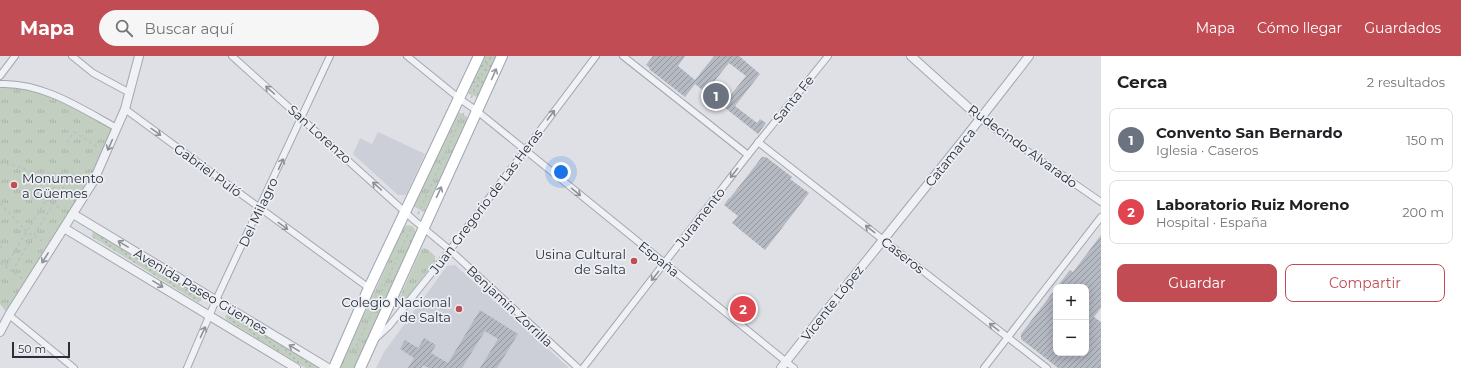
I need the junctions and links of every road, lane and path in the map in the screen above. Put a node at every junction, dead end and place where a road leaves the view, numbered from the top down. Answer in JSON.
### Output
{"nodes":[{"id":1,"x":15,"y":56,"type":"edge"},
{"id":2,"x":72,"y":56,"type":"edge"},
{"id":3,"x":139,"y":56,"type":"edge"},
{"id":4,"x":232,"y":56,"type":"edge"},
{"id":5,"x":330,"y":56,"type":"edge"},
{"id":6,"x":407,"y":56,"type":"edge"},
{"id":7,"x":479,"y":56,"type":"edge"},
{"id":8,"x":491,"y":56,"type":"edge"},
{"id":9,"x":502,"y":56,"type":"edge"},
{"id":10,"x":596,"y":56,"type":"edge"},
{"id":11,"x":623,"y":56,"type":"edge"},
{"id":12,"x":828,"y":56,"type":"edge"},
{"id":13,"x":911,"y":56,"type":"edge"},
{"id":14,"x":1029,"y":56,"type":"edge"},
{"id":15,"x":0,"y":76,"type":"edge"},
{"id":16,"x":0,"y":84,"type":"edge"},
{"id":17,"x":130,"y":93,"type":"junction"},
{"id":18,"x":464,"y":101,"type":"junction"},
{"id":19,"x":125,"y":109,"type":"junction"},
{"id":20,"x":477,"y":110,"type":"junction"},
{"id":21,"x":302,"y":118,"type":"junction"},
{"id":22,"x":981,"y":119,"type":"junction"},
{"id":23,"x":117,"y":128,"type":"junction"},
{"id":24,"x":67,"y":142,"type":"dead end"},
{"id":25,"x":758,"y":142,"type":"junction"},
{"id":26,"x":99,"y":148,"type":"dead end"},
{"id":27,"x":524,"y":150,"type":"junction"},
{"id":28,"x":748,"y":155,"type":"junction"},
{"id":29,"x":0,"y":163,"type":"edge"},
{"id":30,"x":62,"y":174,"type":"junction"},
{"id":31,"x":70,"y":178,"type":"junction"},
{"id":32,"x":78,"y":184,"type":"dead end"},
{"id":33,"x":46,"y":200,"type":"junction"},
{"id":34,"x":1101,"y":202,"type":"edge"},
{"id":35,"x":0,"y":203,"type":"edge"},
{"id":36,"x":54,"y":204,"type":"junction"},
{"id":37,"x":259,"y":208,"type":"junction"},
{"id":38,"x":62,"y":209,"type":"dead end"},
{"id":39,"x":406,"y":212,"type":"junction"},
{"id":40,"x":73,"y":214,"type":"junction"},
{"id":41,"x":1101,"y":217,"type":"edge"},
{"id":42,"x":414,"y":221,"type":"junction"},
{"id":43,"x":423,"y":227,"type":"junction"},
{"id":44,"x":64,"y":228,"type":"junction"},
{"id":45,"x":27,"y":232,"type":"junction"},
{"id":46,"x":35,"y":236,"type":"junction"},
{"id":47,"x":883,"y":239,"type":"junction"},
{"id":48,"x":42,"y":241,"type":"dead end"},
{"id":49,"x":0,"y":242,"type":"edge"},
{"id":50,"x":0,"y":248,"type":"edge"},
{"id":51,"x":450,"y":250,"type":"junction"},
{"id":52,"x":0,"y":263,"type":"edge"},
{"id":53,"x":665,"y":264,"type":"junction"},
{"id":54,"x":5,"y":266,"type":"junction"},
{"id":55,"x":12,"y":271,"type":"junction"},
{"id":56,"x":23,"y":279,"type":"dead end"},
{"id":57,"x":369,"y":288,"type":"junction"},
{"id":58,"x":216,"y":300,"type":"junction"},
{"id":59,"x":9,"y":315,"type":"junction"},
{"id":60,"x":210,"y":315,"type":"junction"},
{"id":61,"x":0,"y":332,"type":"edge"},
{"id":62,"x":1008,"y":338,"type":"junction"},
{"id":63,"x":371,"y":343,"type":"junction"},
{"id":64,"x":348,"y":351,"type":"dead end"},
{"id":65,"x":783,"y":365,"type":"edge"},
{"id":66,"x":74,"y":368,"type":"edge"},
{"id":67,"x":187,"y":368,"type":"edge"},
{"id":68,"x":296,"y":368,"type":"edge"},
{"id":69,"x":328,"y":368,"type":"edge"},
{"id":70,"x":334,"y":368,"type":"edge"},
{"id":71,"x":360,"y":368,"type":"edge"},
{"id":72,"x":578,"y":368,"type":"edge"},
{"id":73,"x":583,"y":368,"type":"edge"},
{"id":74,"x":794,"y":368,"type":"edge"},
{"id":75,"x":984,"y":368,"type":"edge"},
{"id":76,"x":1047,"y":368,"type":"edge"}],
"edges":[{"from":1,"to":15,"type":"street"},
{"from":2,"to":17,"type":"street"},
{"from":3,"to":17,"type":"street"},
{"from":21,"to":4,"type":"street","name":"San Lorenzo","one_way":true},
{"from":5,"to":21,"type":"street","name":"Del Milagro"},
{"from":6,"to":18,"type":"street","name":"España"},
{"from":7,"to":18,"type":"main road"},
{"from":8,"to":18,"type":"path"},
{"from":20,"to":9,"type":"main road","one_way":true},
{"from":27,"to":10,"type":"street","name":"Juan Gregorio de Las Heras","one_way":true},
{"from":11,"to":28,"type":"street"},
{"from":12,"to":25,"type":"street","name":"Santa Fe"},
{"from":13,"to":22,"type":"street","name":"Rudecindo Alvarado"},
{"from":14,"to":22,"type":"street","name":"Catamarca"},
{"from":16,"to":23,"type":"street"},
{"from":17,"to":19,"type":"street"},
{"from":18,"to":20,"type":"street","name":"España"},
{"from":18,"to":39,"type":"main road"},
{"from":18,"to":42,"type":"path"},
{"from":19,"to":23,"type":"street"},
{"from":19,"to":37,"type":"street","name":"Gabriel Puló","one_way":true},
{"from":20,"to":27,"type":"street","name":"España"},
{"from":43,"to":20,"type":"main road","one_way":true},
{"from":37,"to":21,"type":"street","name":"Del Milagro","one_way":true},
{"from":39,"to":21,"type":"street","name":"San Lorenzo","one_way":true},
{"from":22,"to":34,"type":"street","name":"Rudecindo Alvarado"},
{"from":22,"to":47,"type":"street","name":"Catamarca"},
{"from":23,"to":40,"type":"street","one_way":true},
{"from":24,"to":26,"type":"path"},
{"from":25,"to":28,"type":"street","name":"Juramento"},
{"from":47,"to":25,"type":"street","name":"Caseros","one_way":true},
{"from":27,"to":51,"type":"street","name":"Juan Gregorio de Las Heras"},
{"from":27,"to":53,"type":"street","name":"España","one_way":true},
{"from":28,"to":53,"type":"street","name":"Juramento","one_way":true},
{"from":29,"to":30,"type":"path"},
{"from":30,"to":31,"type":"path"},
{"from":30,"to":33,"type":"path"},
{"from":31,"to":32,"type":"path"},
{"from":31,"to":36,"type":"path"},
{"from":33,"to":36,"type":"path"},
{"from":33,"to":45,"type":"path"},
{"from":35,"to":45,"type":"path"},
{"from":36,"to":38,"type":"path"},
{"from":36,"to":46,"type":"path"},
{"from":37,"to":57,"type":"street","name":"Gabriel Puló","one_way":true},
{"from":37,"to":58,"type":"street","name":"Del Milagro"},
{"from":39,"to":42,"type":"street","name":"Benjamín Zorrilla"},
{"from":39,"to":57,"type":"main road"},
{"from":40,"to":44,"type":"street"},
{"from":58,"to":40,"type":"street","name":"Avenida Paseo Güemes","one_way":true},
{"from":41,"to":62,"type":"street"},
{"from":42,"to":43,"type":"street","name":"Benjamín Zorrilla"},
{"from":42,"to":64,"type":"path"},
{"from":43,"to":51,"type":"street","name":"Benjamín Zorrilla"},
{"from":43,"to":63,"type":"main road"},
{"from":44,"to":59,"type":"street","one_way":true},
{"from":44,"to":60,"type":"street","name":"Avenida Paseo Güemes","one_way":true},
{"from":45,"to":46,"type":"path"},
{"from":45,"to":54,"type":"path"},
{"from":46,"to":48,"type":"path"},
{"from":46,"to":55,"type":"path"},
{"from":62,"to":47,"type":"street","name":"Caseros","one_way":true},
{"from":47,"to":65,"type":"street","name":"Vicente López"},
{"from":49,"to":50,"type":"path"},
{"from":51,"to":63,"type":"street","name":"Juan Gregorio de Las Heras"},
{"from":51,"to":72,"type":"street","name":"Benjamín Zorrilla"},
{"from":52,"to":54,"type":"path"},
{"from":53,"to":65,"type":"street","name":"España"},
{"from":53,"to":73,"type":"street","name":"Juramento","one_way":true},
{"from":54,"to":55,"type":"path"},
{"from":55,"to":56,"type":"path"},
{"from":57,"to":70,"type":"main road"},
{"from":58,"to":60,"type":"street","name":"Del Milagro"},
{"from":69,"to":58,"type":"street","name":"Avenida Paseo Güemes","one_way":true},
{"from":59,"to":61,"type":"street"},
{"from":59,"to":66,"type":"street"},
{"from":67,"to":60,"type":"street","name":"Del Milagro","one_way":true},
{"from":60,"to":68,"type":"street","name":"Avenida Paseo Güemes"},
{"from":62,"to":75,"type":"street"},
{"from":62,"to":76,"type":"street","name":"Caseros"},
{"from":63,"to":71,"type":"main road"},
{"from":65,"to":74,"type":"street","name":"España"}]}
